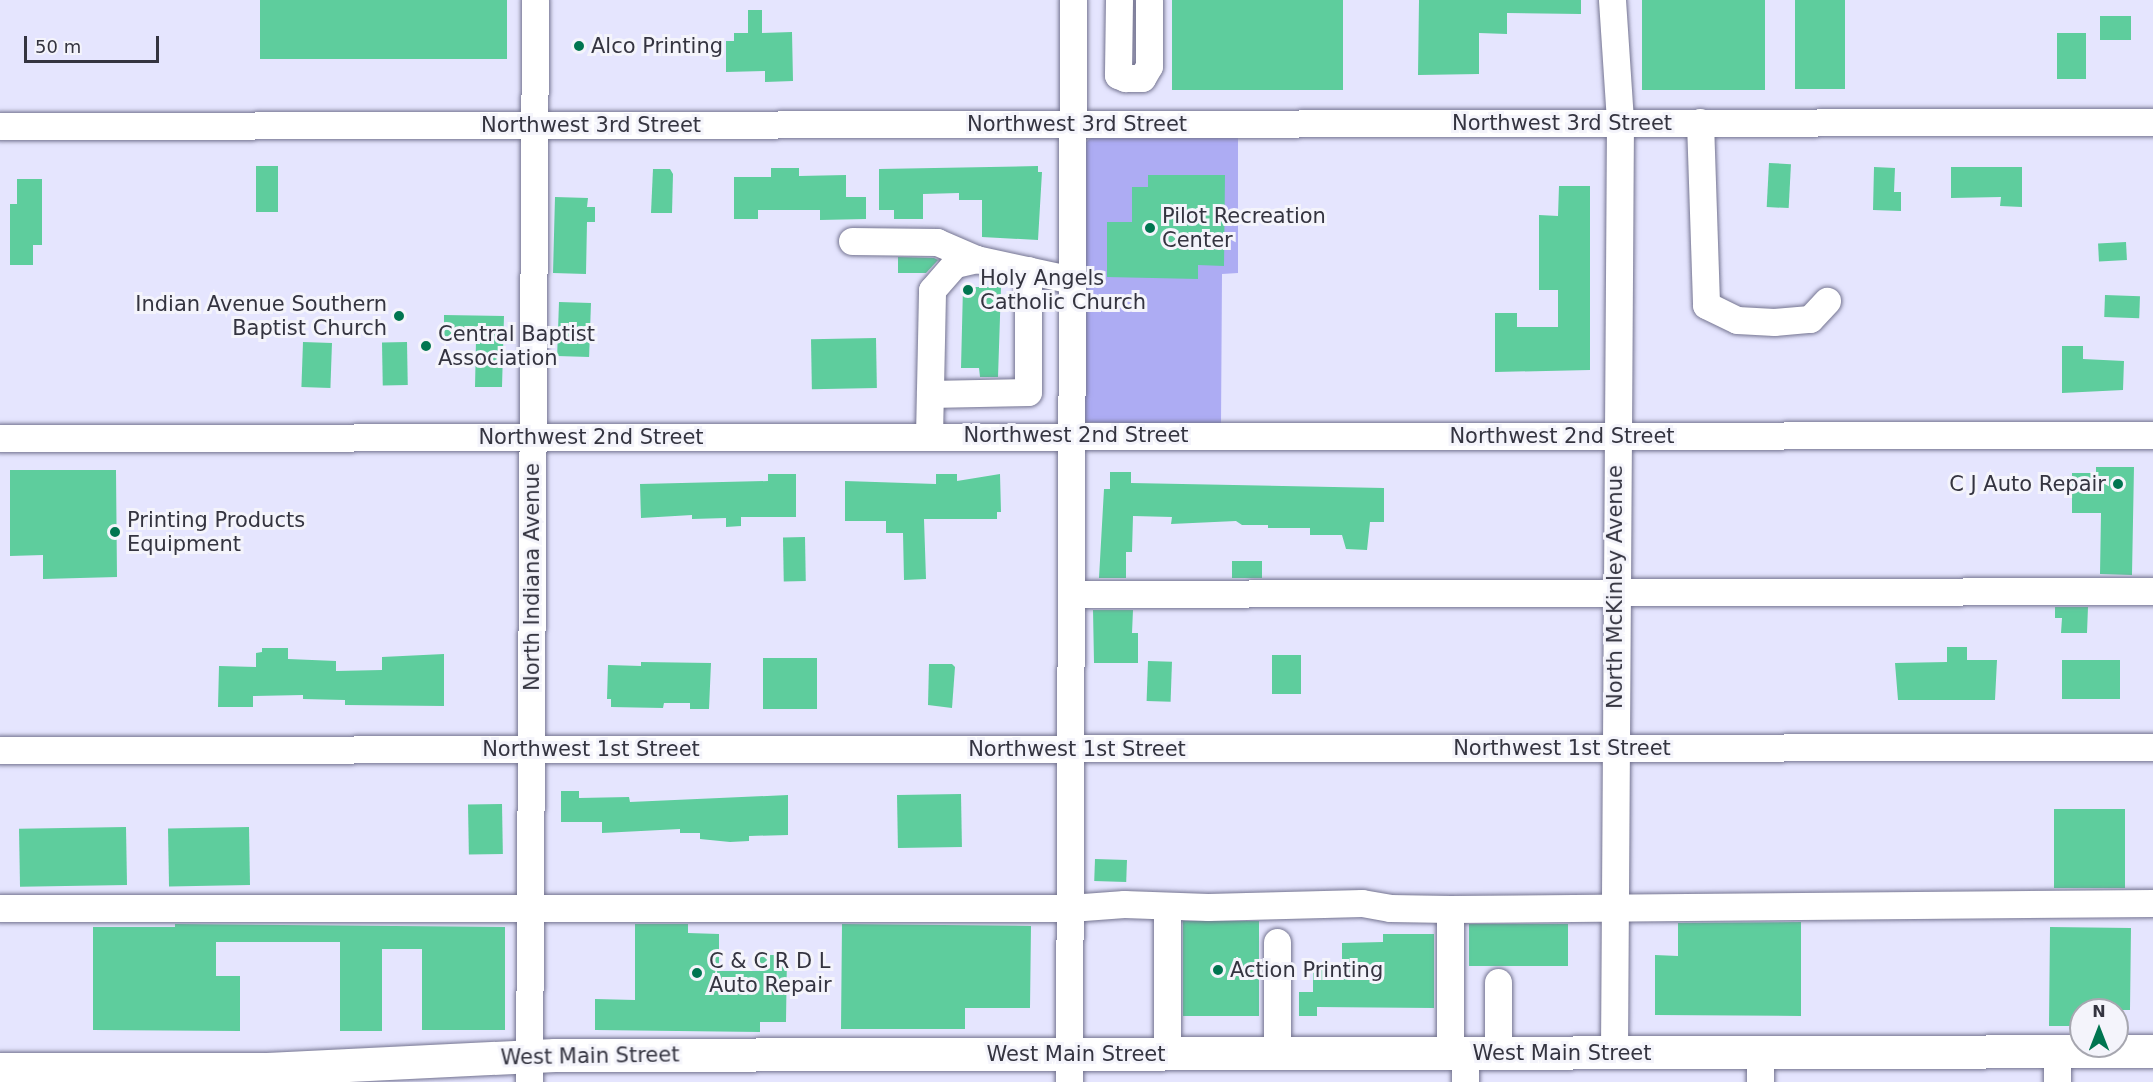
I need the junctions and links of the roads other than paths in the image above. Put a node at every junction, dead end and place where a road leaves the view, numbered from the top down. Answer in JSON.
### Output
{"nodes":[{"id":1,"x":535,"y":0,"type":"edge"},
{"id":2,"x":1073,"y":0,"type":"edge"},
{"id":3,"x":1119,"y":0,"type":"edge"},
{"id":4,"x":1149,"y":0,"type":"edge"},
{"id":5,"x":1612,"y":0,"type":"edge"},
{"id":6,"x":1620,"y":122,"type":"junction"},
{"id":7,"x":1700,"y":122,"type":"junction"},
{"id":8,"x":2153,"y":122,"type":"edge"},
{"id":9,"x":1073,"y":124,"type":"junction"},
{"id":10,"x":533,"y":125,"type":"junction"},
{"id":11,"x":0,"y":126,"type":"edge"},
{"id":12,"x":852,"y":241,"type":"dead end"},
{"id":13,"x":976,"y":259,"type":"junction"},
{"id":14,"x":1028,"y":270,"type":"junction"},
{"id":15,"x":1072,"y":280,"type":"junction"},
{"id":16,"x":1827,"y":301,"type":"dead end"},
{"id":17,"x":930,"y":394,"type":"junction"},
{"id":18,"x":1070,"y":435,"type":"junction"},
{"id":19,"x":2153,"y":435,"type":"edge"},
{"id":20,"x":929,"y":436,"type":"junction"},
{"id":21,"x":1616,"y":436,"type":"junction"},
{"id":22,"x":0,"y":438,"type":"edge"},
{"id":23,"x":532,"y":438,"type":"junction"},
{"id":24,"x":2153,"y":591,"type":"edge"},
{"id":25,"x":1615,"y":592,"type":"junction"},
{"id":26,"x":1071,"y":594,"type":"junction"},
{"id":27,"x":1614,"y":747,"type":"junction"},
{"id":28,"x":2153,"y":747,"type":"edge"},
{"id":29,"x":532,"y":749,"type":"junction"},
{"id":30,"x":1071,"y":749,"type":"junction"},
{"id":31,"x":0,"y":750,"type":"edge"},
{"id":32,"x":2153,"y":903,"type":"edge"},
{"id":33,"x":1613,"y":905,"type":"junction"},
{"id":34,"x":531,"y":907,"type":"junction"},
{"id":35,"x":1167,"y":907,"type":"junction"},
{"id":36,"x":0,"y":908,"type":"edge"},
{"id":37,"x":1070,"y":908,"type":"junction"},
{"id":38,"x":1450,"y":909,"type":"junction"},
{"id":39,"x":1277,"y":942,"type":"dead end"},
{"id":40,"x":1498,"y":981,"type":"dead end"},
{"id":41,"x":2153,"y":1051,"type":"edge"},
{"id":42,"x":1614,"y":1053,"type":"junction"},
{"id":43,"x":1167,"y":1054,"type":"junction"},
{"id":44,"x":1277,"y":1054,"type":"junction"},
{"id":45,"x":1498,"y":1054,"type":"junction"},
{"id":46,"x":1460,"y":1063,"type":"edge"},
{"id":47,"x":1760,"y":1067,"type":"edge"},
{"id":48,"x":2056,"y":1067,"type":"edge"},
{"id":49,"x":1069,"y":1068,"type":"edge"},
{"id":50,"x":0,"y":1069,"type":"edge"},
{"id":51,"x":529,"y":1069,"type":"edge"}],
"edges":[{"from":1,"to":10,"type":"street","name":"North Indiana Avenue"},
{"from":2,"to":9,"type":"street"},
{"from":3,"to":4,"type":"street"},
{"from":5,"to":6,"type":"street","name":"North McKinley Avenue"},
{"from":6,"to":7,"type":"street","name":"Northwest 3rd Street"},
{"from":6,"to":9,"type":"street","name":"Northwest 3rd Street"},
{"from":6,"to":21,"type":"street","name":"North McKinley Avenue"},
{"from":7,"to":8,"type":"street","name":"Northwest 3rd Street"},
{"from":7,"to":16,"type":"street"},
{"from":9,"to":10,"type":"street","name":"Northwest 3rd Street"},
{"from":9,"to":15,"type":"street"},
{"from":10,"to":11,"type":"street","name":"Northwest 3rd Street"},
{"from":10,"to":23,"type":"street","name":"North Indiana Avenue"},
{"from":12,"to":13,"type":"street"},
{"from":13,"to":14,"type":"street"},
{"from":13,"to":17,"type":"street"},
{"from":14,"to":15,"type":"street"},
{"from":14,"to":17,"type":"street"},
{"from":15,"to":18,"type":"street"},
{"from":17,"to":20,"type":"street"},
{"from":18,"to":20,"type":"street","name":"Northwest 2nd Street"},
{"from":18,"to":21,"type":"street","name":"Northwest 2nd Street"},
{"from":18,"to":26,"type":"street"},
{"from":19,"to":21,"type":"street","name":"Northwest 2nd Street"},
{"from":20,"to":23,"type":"street","name":"Northwest 2nd Street"},
{"from":21,"to":25,"type":"street","name":"North McKinley Avenue"},
{"from":22,"to":23,"type":"street","name":"Northwest 2nd Street"},
{"from":23,"to":29,"type":"street","name":"North Indiana Avenue"},
{"from":24,"to":25,"type":"street"},
{"from":25,"to":26,"type":"street"},
{"from":25,"to":27,"type":"street","name":"North McKinley Avenue"},
{"from":26,"to":30,"type":"street"},
{"from":27,"to":28,"type":"street","name":"Northwest 1st Street"},
{"from":27,"to":30,"type":"street","name":"Northwest 1st Street"},
{"from":27,"to":33,"type":"street","name":"North McKinley Avenue"},
{"from":29,"to":30,"type":"street","name":"Northwest 1st Street"},
{"from":29,"to":31,"type":"street","name":"Northwest 1st Street"},
{"from":29,"to":34,"type":"street","name":"North Indiana Avenue"},
{"from":30,"to":37,"type":"street"},
{"from":32,"to":33,"type":"street"},
{"from":33,"to":38,"type":"street"},
{"from":33,"to":42,"type":"street","name":"North McKinley Avenue"},
{"from":34,"to":36,"type":"street"},
{"from":34,"to":37,"type":"street"},
{"from":34,"to":51,"type":"street","name":"North Indiana Avenue"},
{"from":35,"to":37,"type":"street"},
{"from":35,"to":38,"type":"street"},
{"from":35,"to":43,"type":"street"},
{"from":37,"to":49,"type":"street"},
{"from":38,"to":46,"type":"street"},
{"from":39,"to":44,"type":"street"},
{"from":40,"to":45,"type":"street"},
{"from":41,"to":48,"type":"main road","name":"West Main Street"},
{"from":42,"to":45,"type":"main road","name":"West Main Street"},
{"from":42,"to":47,"type":"main road","name":"West Main Street"},
{"from":43,"to":44,"type":"main road","name":"West Main Street"},
{"from":43,"to":49,"type":"main road","name":"West Main Street"},
{"from":44,"to":46,"type":"main road","name":"West Main Street"},
{"from":45,"to":46,"type":"main road","name":"West Main Street"},
{"from":47,"to":48,"type":"main road","name":"West Main Street"},
{"from":49,"to":51,"type":"main road","name":"West Main Street"},
{"from":50,"to":51,"type":"main road","name":"West Main Street"}]}
